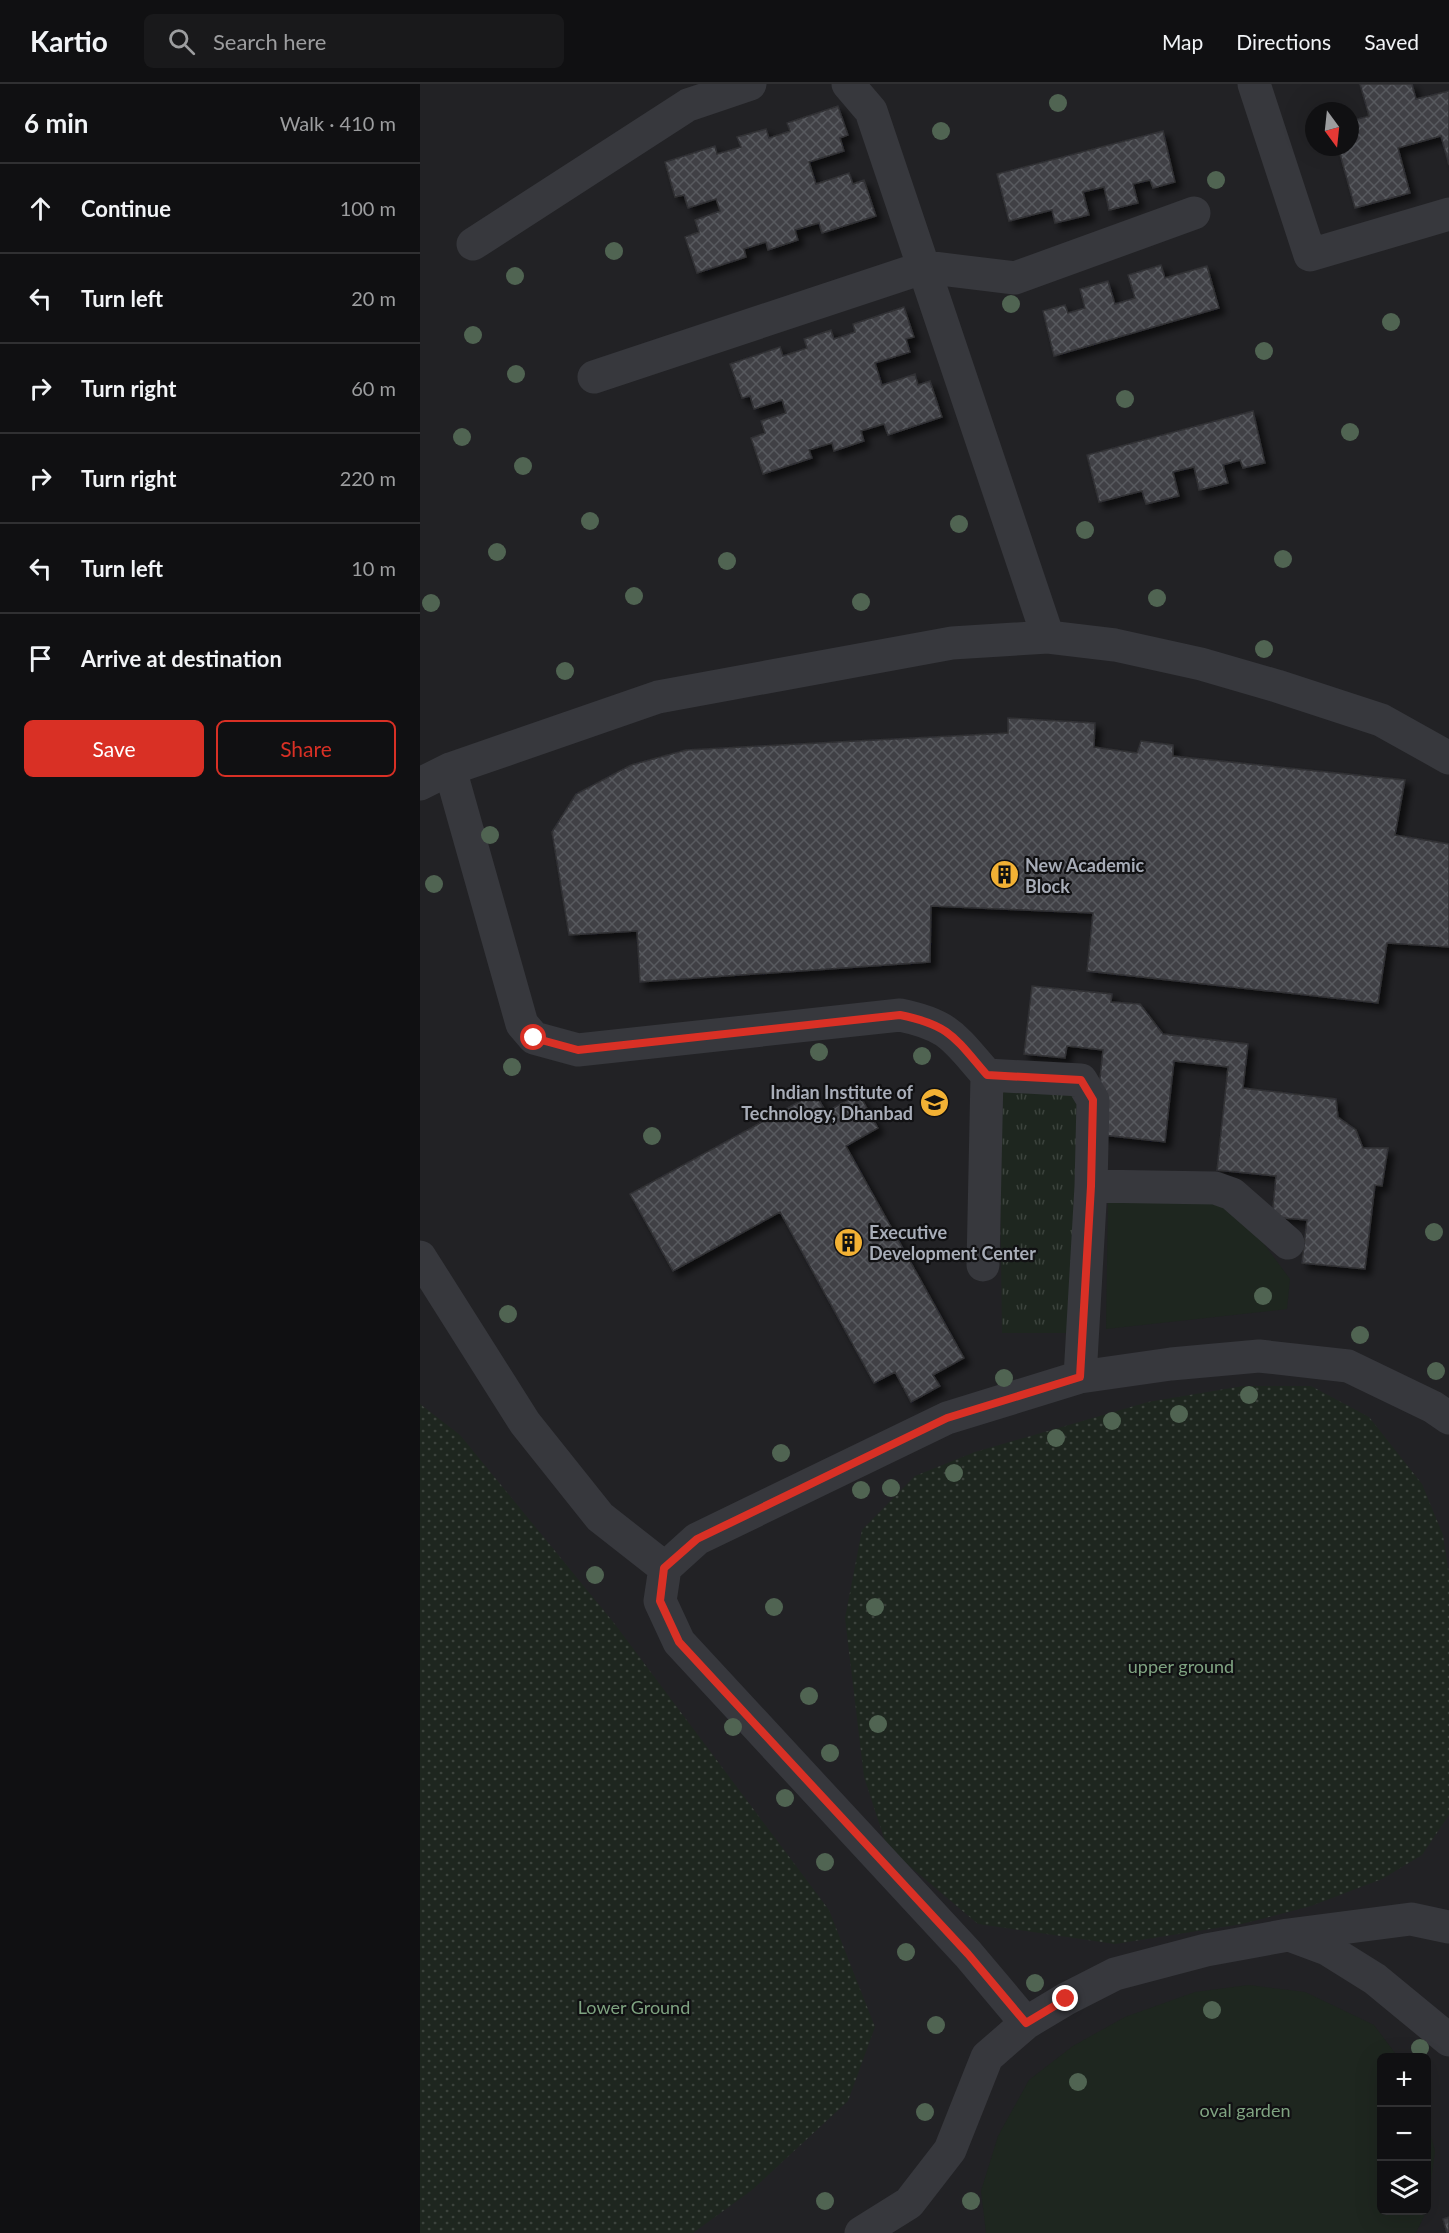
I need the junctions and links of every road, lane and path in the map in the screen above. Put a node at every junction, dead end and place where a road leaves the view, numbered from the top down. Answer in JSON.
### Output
{"nodes":[{"id":1,"x":750,"y":84,"type":"edge"},
{"id":2,"x":848,"y":84,"type":"edge"},
{"id":3,"x":1254,"y":84,"type":"edge"},
{"id":4,"x":1194,"y":213,"type":"dead end"},
{"id":5,"x":1449,"y":214,"type":"edge"},
{"id":6,"x":473,"y":244,"type":"dead end"},
{"id":7,"x":925,"y":267,"type":"junction"},
{"id":8,"x":594,"y":377,"type":"dead end"},
{"id":9,"x":1048,"y":637,"type":"junction"},
{"id":10,"x":1449,"y":758,"type":"edge"},
{"id":11,"x":450,"y":770,"type":"junction"},
{"id":12,"x":420,"y":784,"type":"edge"},
{"id":13,"x":987,"y":1075,"type":"junction"},
{"id":14,"x":1091,"y":1186,"type":"junction"},
{"id":15,"x":1288,"y":1243,"type":"dead end"},
{"id":16,"x":420,"y":1257,"type":"edge"},
{"id":17,"x":983,"y":1265,"type":"dead end"},
{"id":18,"x":1080,"y":1377,"type":"junction"},
{"id":19,"x":1449,"y":1418,"type":"edge"},
{"id":20,"x":664,"y":1568,"type":"junction"},
{"id":21,"x":1449,"y":1927,"type":"edge"},
{"id":22,"x":1288,"y":1935,"type":"junction"},
{"id":23,"x":1026,"y":2023,"type":"junction"},
{"id":24,"x":1449,"y":2040,"type":"edge"},
{"id":25,"x":861,"y":2233,"type":"edge"}],
"edges":[{"from":1,"to":6,"type":"street"},
{"from":2,"to":7,"type":"street"},
{"from":3,"to":5,"type":"street"},
{"from":4,"to":7,"type":"street"},
{"from":7,"to":8,"type":"street"},
{"from":7,"to":9,"type":"street"},
{"from":9,"to":10,"type":"street"},
{"from":9,"to":11,"type":"street"},
{"from":11,"to":12,"type":"street"},
{"from":11,"to":13,"type":"street"},
{"from":13,"to":14,"type":"street"},
{"from":13,"to":17,"type":"street"},
{"from":14,"to":15,"type":"street"},
{"from":14,"to":18,"type":"street"},
{"from":16,"to":20,"type":"street"},
{"from":18,"to":19,"type":"street"},
{"from":18,"to":20,"type":"street"},
{"from":20,"to":23,"type":"street"},
{"from":21,"to":22,"type":"street"},
{"from":22,"to":23,"type":"street"},
{"from":22,"to":24,"type":"street"},
{"from":23,"to":25,"type":"street"}]}
